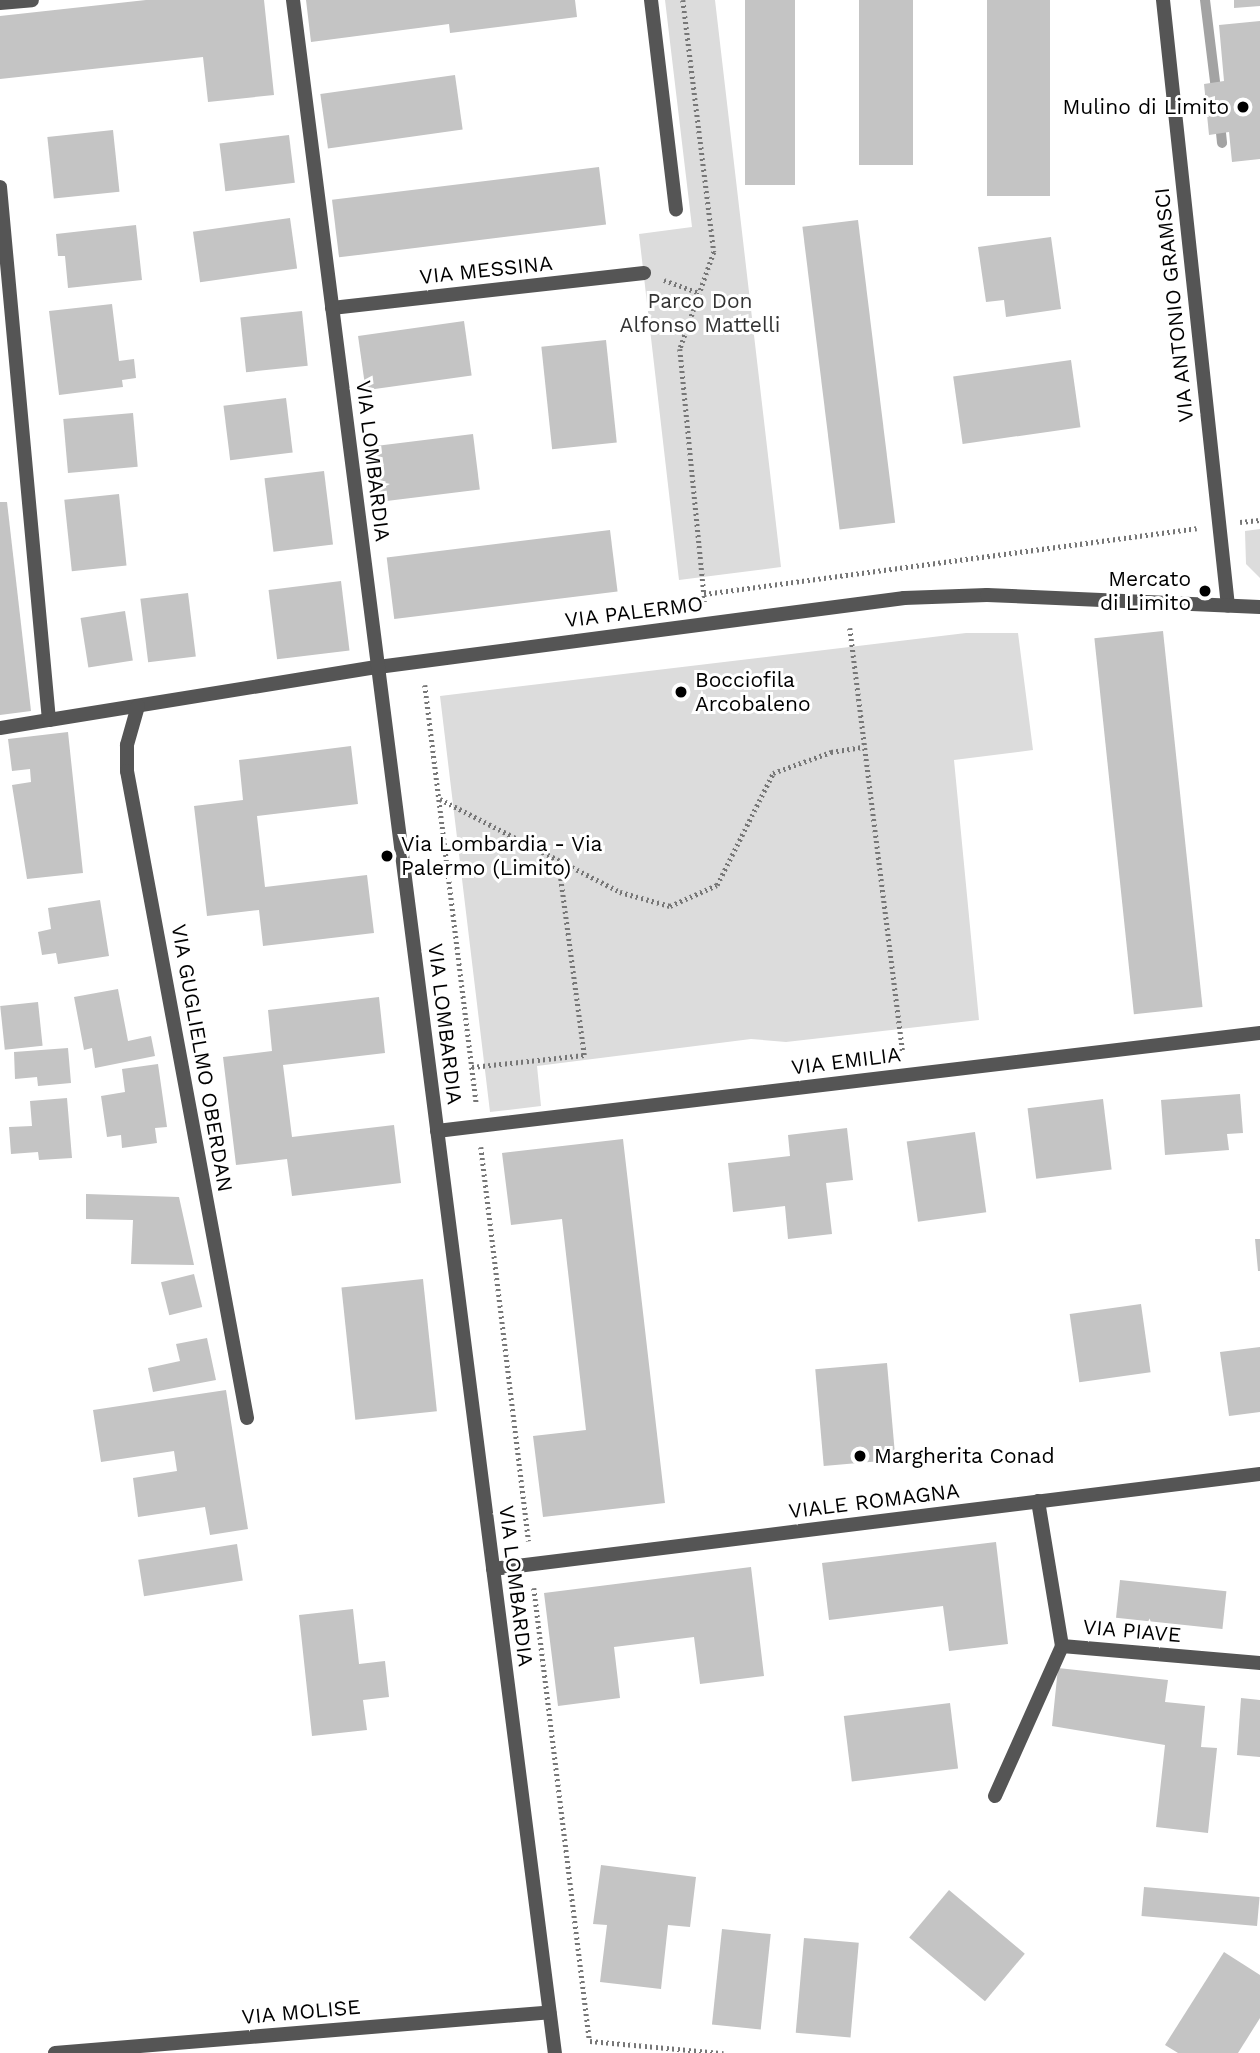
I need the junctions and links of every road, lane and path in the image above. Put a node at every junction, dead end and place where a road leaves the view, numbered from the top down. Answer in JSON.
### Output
{"nodes":[{"id":1,"x":32,"y":0,"type":"edge"},
{"id":2,"x":293,"y":0,"type":"edge"},
{"id":3,"x":651,"y":0,"type":"edge"},
{"id":4,"x":683,"y":0,"type":"edge"},
{"id":5,"x":1163,"y":0,"type":"edge"},
{"id":6,"x":0,"y":3,"type":"edge"},
{"id":7,"x":0,"y":187,"type":"edge"},
{"id":8,"x":676,"y":210,"type":"dead end"},
{"id":9,"x":644,"y":273,"type":"joint"},
{"id":10,"x":700,"y":293,"type":"junction"},
{"id":11,"x":332,"y":308,"type":"junction"},
{"id":12,"x":1260,"y":520,"type":"edge"},
{"id":13,"x":1219,"y":525,"type":"junction"},
{"id":14,"x":704,"y":594,"type":"junction"},
{"id":15,"x":847,"y":606,"type":"junction"},
{"id":16,"x":1228,"y":606,"type":"junction"},
{"id":17,"x":1260,"y":607,"type":"edge"},
{"id":18,"x":707,"y":624,"type":"junction"},
{"id":19,"x":378,"y":667,"type":"junction"},
{"id":20,"x":425,"y":680,"type":"dead end"},
{"id":21,"x":138,"y":706,"type":"junction"},
{"id":22,"x":49,"y":720,"type":"junction"},
{"id":23,"x":0,"y":728,"type":"edge"},
{"id":24,"x":864,"y":747,"type":"junction"},
{"id":25,"x":439,"y":799,"type":"junction"},
{"id":26,"x":558,"y":860,"type":"junction"},
{"id":27,"x":1260,"y":1033,"type":"edge"},
{"id":28,"x":472,"y":1067,"type":"junction"},
{"id":29,"x":906,"y":1075,"type":"junction"},
{"id":30,"x":479,"y":1126,"type":"junction"},
{"id":31,"x":437,"y":1132,"type":"junction"},
{"id":32,"x":247,"y":1418,"type":"dead end"},
{"id":33,"x":1260,"y":1474,"type":"edge"},
{"id":34,"x":1038,"y":1501,"type":"junction"},
{"id":35,"x":531,"y":1565,"type":"junction"},
{"id":36,"x":493,"y":1569,"type":"junction"},
{"id":37,"x":1062,"y":1646,"type":"junction"},
{"id":38,"x":1260,"y":1664,"type":"edge"},
{"id":39,"x":995,"y":1796,"type":"dead end"},
{"id":40,"x":550,"y":2012,"type":"junction"},
{"id":41,"x":55,"y":2053,"type":"edge"},
{"id":42,"x":555,"y":2053,"type":"edge"},
{"id":43,"x":723,"y":2053,"type":"edge"}],
"edges":[{"from":1,"to":6,"type":"street"},
{"from":2,"to":11,"type":"street","name":"VIA LOMBARDIA"},
{"from":3,"to":8,"type":"street"},
{"from":4,"to":10,"type":"path"},
{"from":5,"to":13,"type":"street","name":"VIA ANTONIO GRAMSCI"},
{"from":7,"to":22,"type":"street"},
{"from":9,"to":10,"type":"path"},
{"from":9,"to":11,"type":"street","name":"VIA MESSINA"},
{"from":10,"to":14,"type":"path"},
{"from":11,"to":19,"type":"street","name":"VIA LOMBARDIA"},
{"from":12,"to":13,"type":"path"},
{"from":13,"to":14,"type":"path"},
{"from":13,"to":16,"type":"street","name":"VIA ANTONIO GRAMSCI"},
{"from":14,"to":18,"type":"path"},
{"from":15,"to":16,"type":"street","name":"VIA PALERMO"},
{"from":15,"to":18,"type":"street","name":"VIA PALERMO"},
{"from":15,"to":24,"type":"path"},
{"from":16,"to":17,"type":"street","name":"VIA PALERMO"},
{"from":18,"to":19,"type":"street","name":"VIA PALERMO"},
{"from":19,"to":21,"type":"street","name":"VIA PALERMO"},
{"from":19,"to":31,"type":"street","name":"VIA LOMBARDIA"},
{"from":20,"to":25,"type":"path"},
{"from":21,"to":22,"type":"street","name":"VIA PALERMO"},
{"from":21,"to":32,"type":"street","name":"VIA GUGLIELMO OBERDAN"},
{"from":22,"to":23,"type":"street","name":"VIA PALERMO"},
{"from":24,"to":26,"type":"path"},
{"from":24,"to":29,"type":"path"},
{"from":25,"to":26,"type":"path"},
{"from":25,"to":28,"type":"path"},
{"from":26,"to":28,"type":"path"},
{"from":27,"to":29,"type":"street","name":"VIA EMILIA"},
{"from":28,"to":30,"type":"path"},
{"from":29,"to":30,"type":"street","name":"VIA EMILIA"},
{"from":30,"to":31,"type":"street","name":"VIA EMILIA"},
{"from":30,"to":35,"type":"path"},
{"from":31,"to":36,"type":"street","name":"VIA LOMBARDIA"},
{"from":33,"to":34,"type":"street","name":"VIALE ROMAGNA"},
{"from":34,"to":35,"type":"street","name":"VIALE ROMAGNA"},
{"from":34,"to":37,"type":"street","name":"VIA PIAVE"},
{"from":35,"to":36,"type":"street","name":"VIALE ROMAGNA"},
{"from":35,"to":43,"type":"path"},
{"from":36,"to":40,"type":"street","name":"VIA LOMBARDIA"},
{"from":37,"to":38,"type":"street","name":"VIA PIAVE"},
{"from":37,"to":39,"type":"street"},
{"from":40,"to":41,"type":"street","name":"VIA MOLISE"},
{"from":40,"to":42,"type":"street","name":"VIA LOMBARDIA"}]}
